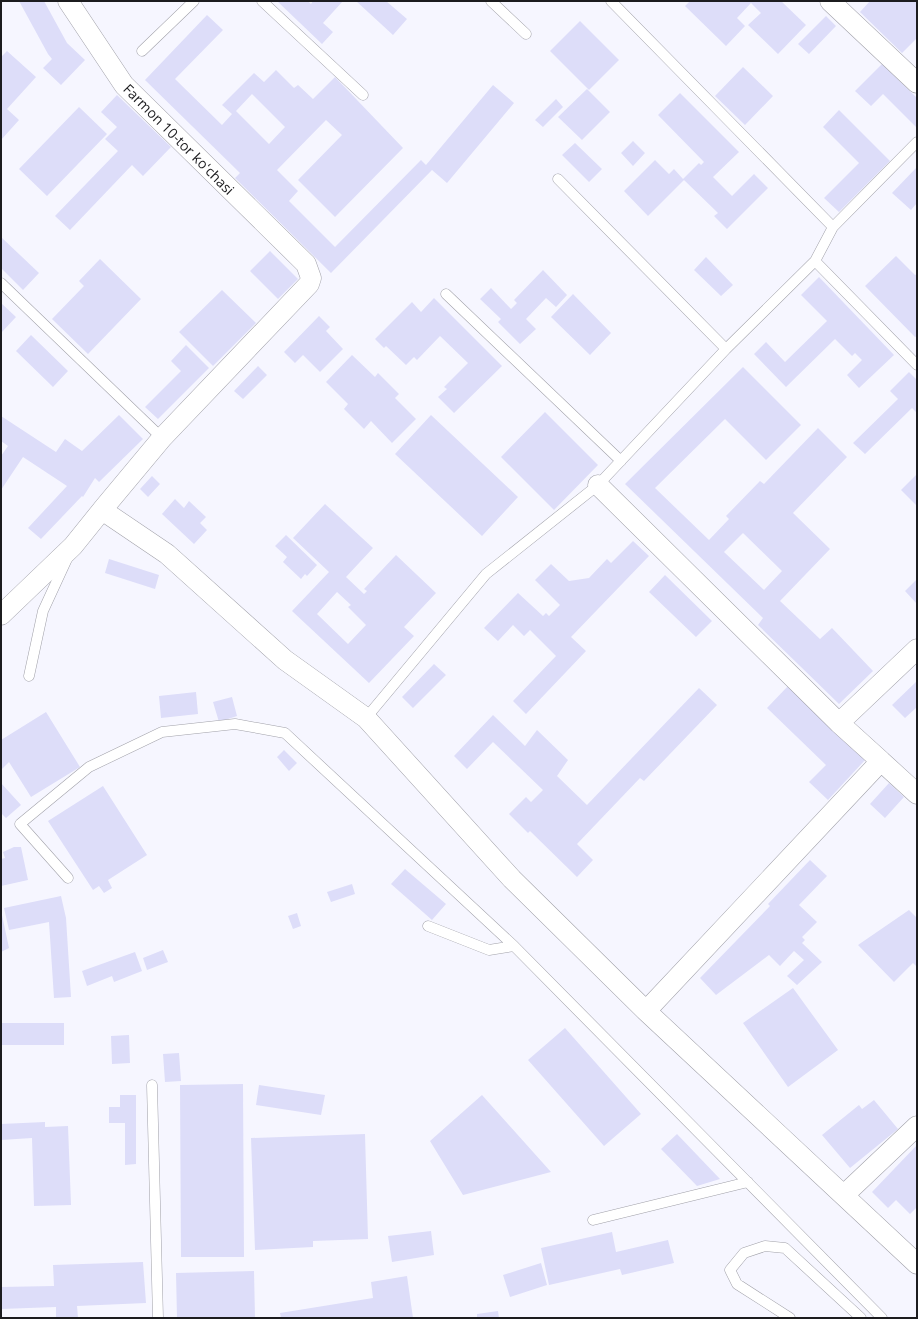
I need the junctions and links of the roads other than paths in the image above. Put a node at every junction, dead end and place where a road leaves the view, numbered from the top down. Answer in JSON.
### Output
{"nodes":[{"id":1,"x":68,"y":1,"type":"edge"},
{"id":2,"x":194,"y":1,"type":"edge"},
{"id":3,"x":262,"y":1,"type":"edge"},
{"id":4,"x":491,"y":1,"type":"edge"},
{"id":5,"x":611,"y":1,"type":"edge"},
{"id":6,"x":830,"y":1,"type":"edge"},
{"id":7,"x":526,"y":34,"type":"dead end"},
{"id":8,"x":142,"y":51,"type":"dead end"},
{"id":9,"x":917,"y":83,"type":"edge"},
{"id":10,"x":363,"y":95,"type":"dead end"},
{"id":11,"x":917,"y":142,"type":"edge"},
{"id":12,"x":558,"y":179,"type":"dead end"},
{"id":13,"x":833,"y":228,"type":"junction"},
{"id":14,"x":815,"y":261,"type":"junction"},
{"id":15,"x":1,"y":283,"type":"edge"},
{"id":16,"x":446,"y":294,"type":"dead end"},
{"id":17,"x":726,"y":349,"type":"junction"},
{"id":18,"x":917,"y":365,"type":"edge"},
{"id":19,"x":162,"y":438,"type":"junction"},
{"id":20,"x":621,"y":461,"type":"junction"},
{"id":21,"x":598,"y":485,"type":"junction"},
{"id":22,"x":102,"y":510,"type":"junction"},
{"id":23,"x":73,"y":546,"type":"junction"},
{"id":24,"x":1,"y":614,"type":"edge"},
{"id":25,"x":917,"y":649,"type":"edge"},
{"id":26,"x":29,"y":676,"type":"dead end"},
{"id":27,"x":366,"y":718,"type":"junction"},
{"id":28,"x":839,"y":723,"type":"junction"},
{"id":29,"x":881,"y":761,"type":"junction"},
{"id":30,"x":917,"y":794,"type":"edge"},
{"id":31,"x":68,"y":878,"type":"dead end"},
{"id":32,"x":428,"y":926,"type":"dead end"},
{"id":33,"x":514,"y":946,"type":"junction"},
{"id":34,"x":646,"y":1010,"type":"junction"},
{"id":35,"x":152,"y":1085,"type":"dead end"},
{"id":36,"x":917,"y":1126,"type":"edge"},
{"id":37,"x":748,"y":1182,"type":"junction"},
{"id":38,"x":844,"y":1195,"type":"junction"},
{"id":39,"x":592,"y":1220,"type":"dead end"},
{"id":40,"x":917,"y":1264,"type":"edge"},
{"id":41,"x":158,"y":1318,"type":"edge"},
{"id":42,"x":790,"y":1318,"type":"edge"},
{"id":43,"x":861,"y":1318,"type":"edge"},
{"id":44,"x":882,"y":1318,"type":"edge"}],
"edges":[{"from":1,"to":19,"type":"street","name":"Farmon 10-tor koʻchasi"},
{"from":2,"to":8,"type":"lane"},
{"from":3,"to":10,"type":"lane"},
{"from":4,"to":7,"type":"lane"},
{"from":5,"to":13,"type":"lane"},
{"from":6,"to":9,"type":"street"},
{"from":11,"to":13,"type":"lane"},
{"from":12,"to":17,"type":"lane"},
{"from":13,"to":14,"type":"lane"},
{"from":14,"to":17,"type":"lane"},
{"from":14,"to":18,"type":"lane"},
{"from":15,"to":19,"type":"lane"},
{"from":16,"to":20,"type":"lane"},
{"from":17,"to":20,"type":"lane"},
{"from":19,"to":22,"type":"street"},
{"from":20,"to":21,"type":"lane"},
{"from":21,"to":27,"type":"lane"},
{"from":21,"to":28,"type":"street"},
{"from":22,"to":23,"type":"street"},
{"from":22,"to":27,"type":"street"},
{"from":23,"to":24,"type":"street"},
{"from":23,"to":26,"type":"lane"},
{"from":25,"to":28,"type":"street"},
{"from":27,"to":34,"type":"street"},
{"from":28,"to":29,"type":"street"},
{"from":29,"to":30,"type":"street"},
{"from":29,"to":34,"type":"street"},
{"from":31,"to":33,"type":"lane"},
{"from":32,"to":33,"type":"lane"},
{"from":33,"to":37,"type":"lane"},
{"from":34,"to":38,"type":"street"},
{"from":35,"to":41,"type":"lane"},
{"from":36,"to":38,"type":"street"},
{"from":37,"to":39,"type":"lane"},
{"from":37,"to":44,"type":"lane"},
{"from":38,"to":40,"type":"street"},
{"from":42,"to":43,"type":"lane"}]}
